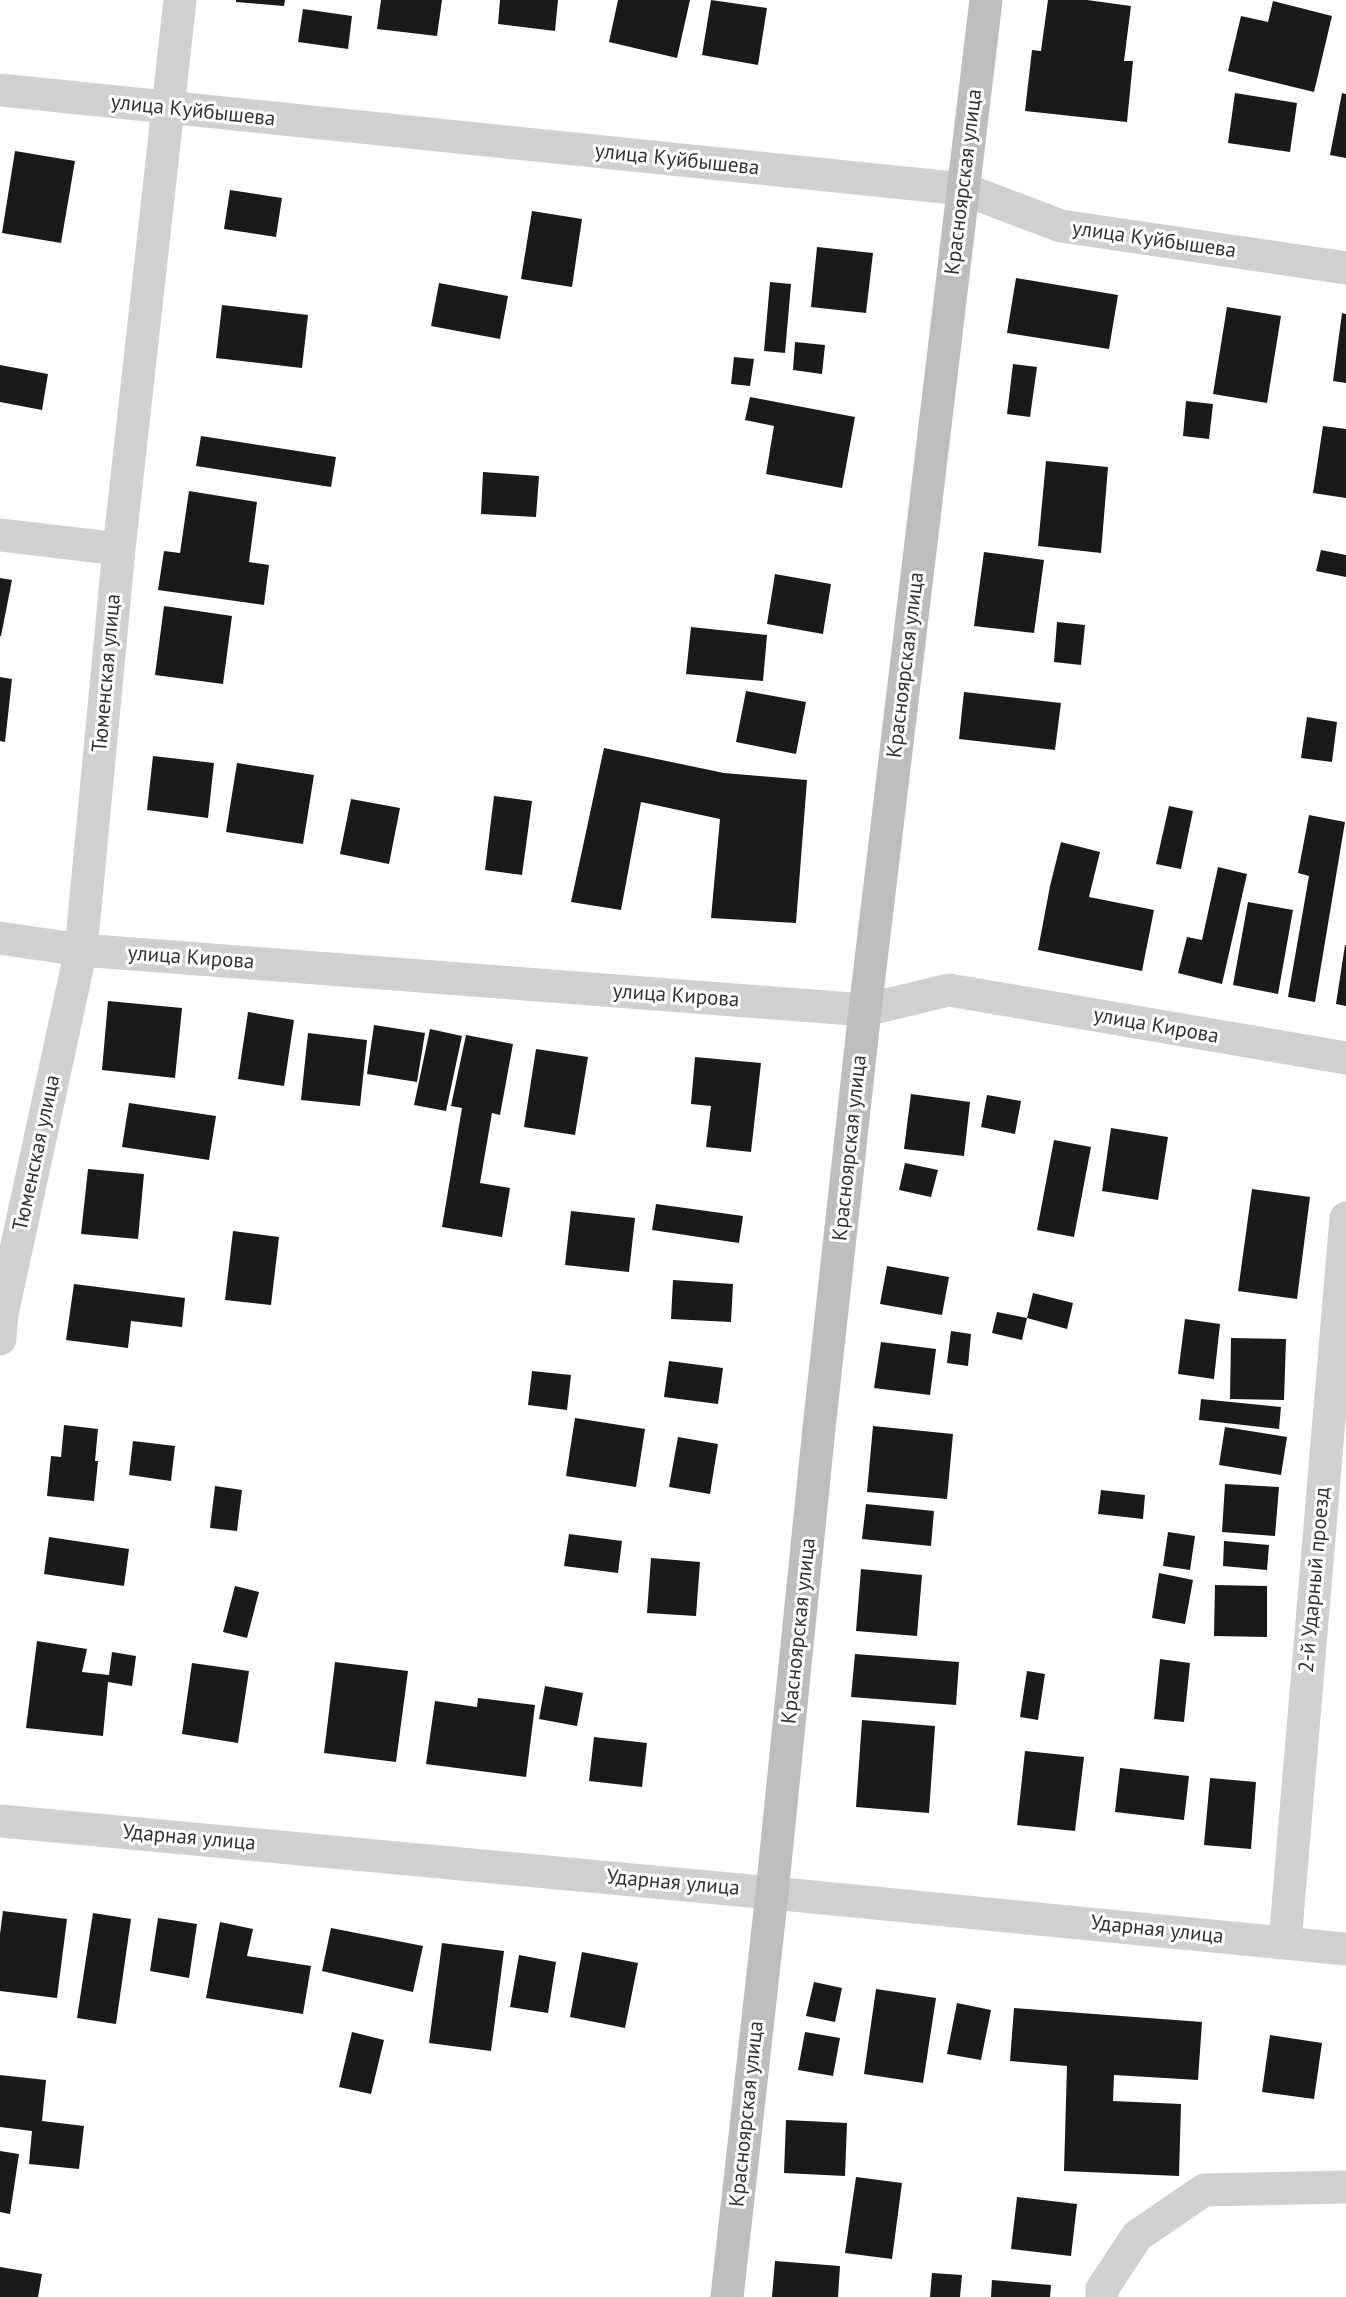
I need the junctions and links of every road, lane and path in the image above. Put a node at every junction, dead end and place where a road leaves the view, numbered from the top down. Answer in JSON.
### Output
{"nodes":[{"id":1,"x":180,"y":0,"type":"edge"},
{"id":2,"x":986,"y":0,"type":"edge"},
{"id":3,"x":0,"y":90,"type":"edge"},
{"id":4,"x":168,"y":108,"type":"junction"},
{"id":5,"x":963,"y":189,"type":"junction"},
{"id":6,"x":1346,"y":268,"type":"edge"},
{"id":7,"x":0,"y":535,"type":"edge"},
{"id":8,"x":118,"y":549,"type":"junction"},
{"id":9,"x":0,"y":938,"type":"edge"},
{"id":10,"x":81,"y":950,"type":"junction"},
{"id":11,"x":865,"y":1010,"type":"junction"},
{"id":12,"x":1346,"y":1058,"type":"edge"},
{"id":13,"x":1346,"y":1218,"type":"edge"},
{"id":14,"x":0,"y":1340,"type":"edge"},
{"id":15,"x":0,"y":1821,"type":"edge"},
{"id":16,"x":772,"y":1893,"type":"junction"},
{"id":17,"x":1285,"y":1942,"type":"junction"},
{"id":18,"x":1346,"y":1949,"type":"edge"},
{"id":19,"x":1346,"y":2187,"type":"edge"},
{"id":20,"x":727,"y":2297,"type":"edge"},
{"id":21,"x":1102,"y":2297,"type":"edge"}],
"edges":[{"from":1,"to":4,"type":"street","name":"Тюменская улица"},
{"from":2,"to":5,"type":"main road","name":"Красноярская улица"},
{"from":3,"to":4,"type":"street","name":"улица Куйбышева"},
{"from":4,"to":5,"type":"street","name":"улица Куйбышева"},
{"from":4,"to":8,"type":"street","name":"Тюменская улица"},
{"from":5,"to":6,"type":"street","name":"улица Куйбышева"},
{"from":5,"to":11,"type":"main road","name":"Красноярская улица"},
{"from":7,"to":8,"type":"street"},
{"from":8,"to":10,"type":"street","name":"Тюменская улица"},
{"from":9,"to":10,"type":"street","name":"улица Кирова"},
{"from":10,"to":11,"type":"street","name":"улица Кирова"},
{"from":10,"to":14,"type":"street","name":"Тюменская улица"},
{"from":11,"to":12,"type":"street","name":"улица Кирова"},
{"from":11,"to":16,"type":"main road","name":"Красноярская улица"},
{"from":13,"to":17,"type":"street","name":"2-й Ударный проезд"},
{"from":15,"to":16,"type":"street","name":"Ударная улица"},
{"from":16,"to":17,"type":"street","name":"Ударная улица"},
{"from":16,"to":20,"type":"main road","name":"Красноярская улица"},
{"from":17,"to":18,"type":"street","name":"Ударная улица"},
{"from":19,"to":21,"type":"street"}]}
